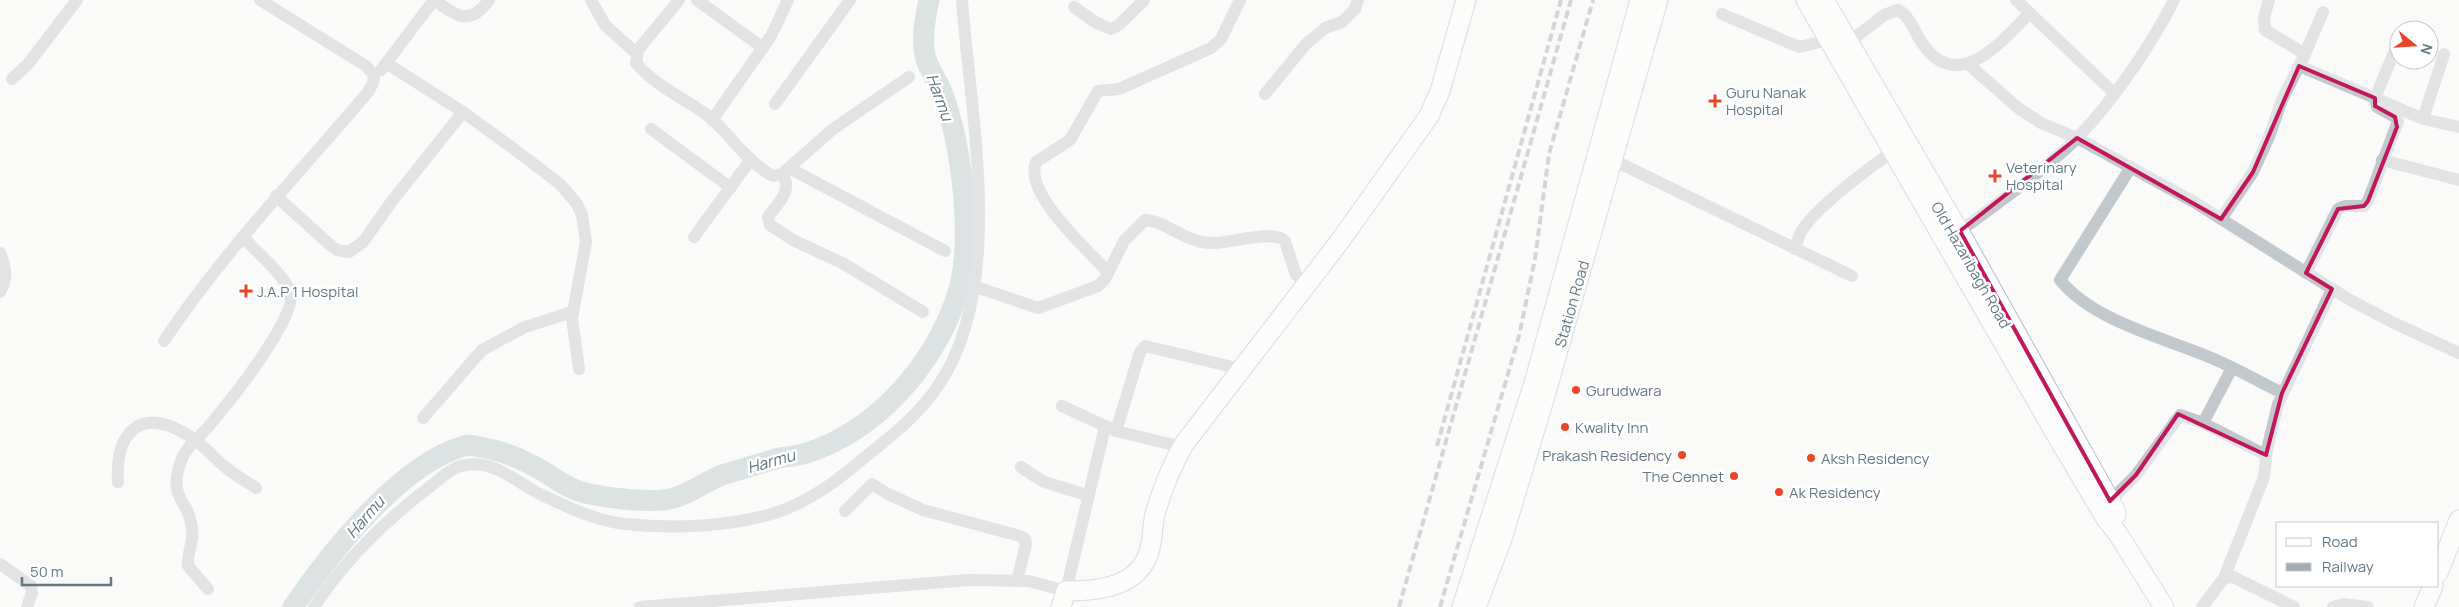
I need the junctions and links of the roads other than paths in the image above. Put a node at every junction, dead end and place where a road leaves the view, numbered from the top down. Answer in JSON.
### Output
{"nodes":[{"id":1,"x":76,"y":0,"type":"edge"},
{"id":2,"x":260,"y":0,"type":"edge"},
{"id":3,"x":435,"y":0,"type":"edge"},
{"id":4,"x":489,"y":0,"type":"edge"},
{"id":5,"x":591,"y":0,"type":"edge"},
{"id":6,"x":679,"y":0,"type":"edge"},
{"id":7,"x":697,"y":0,"type":"edge"},
{"id":8,"x":720,"y":0,"type":"edge"},
{"id":9,"x":788,"y":0,"type":"edge"},
{"id":10,"x":850,"y":0,"type":"edge"},
{"id":11,"x":962,"y":0,"type":"edge"},
{"id":12,"x":1144,"y":0,"type":"edge"},
{"id":13,"x":1240,"y":0,"type":"edge"},
{"id":14,"x":1358,"y":0,"type":"edge"},
{"id":15,"x":1466,"y":0,"type":"edge"},
{"id":16,"x":1640,"y":0,"type":"edge"},
{"id":17,"x":1658,"y":0,"type":"edge"},
{"id":18,"x":1800,"y":0,"type":"edge"},
{"id":19,"x":1806,"y":0,"type":"edge"},
{"id":20,"x":1817,"y":0,"type":"edge"},
{"id":21,"x":1824,"y":0,"type":"edge"},
{"id":22,"x":2016,"y":0,"type":"edge"},
{"id":23,"x":2174,"y":0,"type":"edge"},
{"id":24,"x":2269,"y":0,"type":"edge"},
{"id":25,"x":1074,"y":7,"type":"dead end"},
{"id":26,"x":713,"y":11,"type":"junction"},
{"id":27,"x":2323,"y":12,"type":"dead end"},
{"id":28,"x":2030,"y":13,"type":"junction"},
{"id":29,"x":1722,"y":14,"type":"dead end"},
{"id":30,"x":1825,"y":41,"type":"junction"},
{"id":31,"x":1848,"y":42,"type":"junction"},
{"id":32,"x":764,"y":48,"type":"junction"},
{"id":33,"x":637,"y":54,"type":"junction"},
{"id":34,"x":2305,"y":54,"type":"junction"},
{"id":35,"x":2444,"y":54,"type":"dead end"},
{"id":36,"x":386,"y":63,"type":"junction"},
{"id":37,"x":1968,"y":64,"type":"junction"},
{"id":38,"x":2389,"y":64,"type":"edge"},
{"id":39,"x":2298,"y":66,"type":"junction"},
{"id":40,"x":909,"y":78,"type":"dead end"},
{"id":41,"x":12,"y":79,"type":"dead end"},
{"id":42,"x":374,"y":79,"type":"junction"},
{"id":43,"x":2114,"y":93,"type":"junction"},
{"id":44,"x":1265,"y":94,"type":"dead end"},
{"id":45,"x":2375,"y":98,"type":"junction"},
{"id":46,"x":775,"y":104,"type":"dead end"},
{"id":47,"x":463,"y":112,"type":"junction"},
{"id":48,"x":2423,"y":119,"type":"junction"},
{"id":49,"x":712,"y":120,"type":"junction"},
{"id":50,"x":2459,"y":127,"type":"edge"},
{"id":51,"x":651,"y":128,"type":"dead end"},
{"id":52,"x":2077,"y":138,"type":"junction"},
{"id":53,"x":1892,"y":153,"type":"junction"},
{"id":54,"x":752,"y":159,"type":"junction"},
{"id":55,"x":1611,"y":159,"type":"junction"},
{"id":56,"x":2382,"y":160,"type":"junction"},
{"id":57,"x":2131,"y":167,"type":"junction"},
{"id":58,"x":786,"y":171,"type":"junction"},
{"id":59,"x":2459,"y":180,"type":"edge"},
{"id":60,"x":731,"y":188,"type":"junction"},
{"id":61,"x":276,"y":196,"type":"junction"},
{"id":62,"x":2221,"y":219,"type":"junction"},
{"id":63,"x":1960,"y":232,"type":"junction"},
{"id":64,"x":243,"y":237,"type":"junction"},
{"id":65,"x":694,"y":237,"type":"dead end"},
{"id":66,"x":1795,"y":249,"type":"junction"},
{"id":67,"x":945,"y":251,"type":"dead end"},
{"id":68,"x":0,"y":253,"type":"edge"},
{"id":69,"x":1108,"y":272,"type":"junction"},
{"id":70,"x":2306,"y":273,"type":"junction"},
{"id":71,"x":1852,"y":276,"type":"dead end"},
{"id":72,"x":1308,"y":283,"type":"junction"},
{"id":73,"x":973,"y":286,"type":"junction"},
{"id":74,"x":2332,"y":289,"type":"junction"},
{"id":75,"x":0,"y":292,"type":"edge"},
{"id":76,"x":572,"y":312,"type":"junction"},
{"id":77,"x":924,"y":312,"type":"dead end"},
{"id":78,"x":164,"y":341,"type":"dead end"},
{"id":79,"x":2459,"y":353,"type":"edge"},
{"id":80,"x":2232,"y":368,"type":"junction"},
{"id":81,"x":579,"y":369,"type":"dead end"},
{"id":82,"x":1242,"y":369,"type":"junction"},
{"id":83,"x":2282,"y":393,"type":"junction"},
{"id":84,"x":1062,"y":406,"type":"dead end"},
{"id":85,"x":423,"y":418,"type":"dead end"},
{"id":86,"x":2203,"y":423,"type":"junction"},
{"id":87,"x":1110,"y":429,"type":"junction"},
{"id":88,"x":196,"y":440,"type":"junction"},
{"id":89,"x":1182,"y":447,"type":"junction"},
{"id":90,"x":2266,"y":455,"type":"junction"},
{"id":91,"x":1021,"y":467,"type":"dead end"},
{"id":92,"x":118,"y":482,"type":"dead end"},
{"id":93,"x":256,"y":488,"type":"dead end"},
{"id":94,"x":1089,"y":496,"type":"junction"},
{"id":95,"x":2110,"y":501,"type":"junction"},
{"id":96,"x":845,"y":511,"type":"dead end"},
{"id":97,"x":2459,"y":520,"type":"edge"},
{"id":98,"x":2118,"y":534,"type":"junction"},
{"id":99,"x":0,"y":564,"type":"edge"},
{"id":100,"x":2439,"y":570,"type":"edge"},
{"id":101,"x":2224,"y":578,"type":"junction"},
{"id":102,"x":1017,"y":581,"type":"junction"},
{"id":103,"x":2433,"y":587,"type":"edge"},
{"id":104,"x":208,"y":589,"type":"dead end"},
{"id":105,"x":1064,"y":599,"type":"edge"},
{"id":106,"x":27,"y":607,"type":"edge"},
{"id":107,"x":314,"y":607,"type":"edge"},
{"id":108,"x":640,"y":607,"type":"edge"},
{"id":109,"x":1462,"y":607,"type":"edge"},
{"id":110,"x":1476,"y":607,"type":"edge"},
{"id":111,"x":2164,"y":607,"type":"edge"},
{"id":112,"x":2202,"y":607,"type":"edge"},
{"id":113,"x":2294,"y":607,"type":"edge"},
{"id":114,"x":2333,"y":607,"type":"edge"},
{"id":115,"x":2368,"y":607,"type":"edge"},
{"id":116,"x":2424,"y":607,"type":"edge"}],
"edges":[{"from":1,"to":41,"type":"street"},
{"from":2,"to":42,"type":"street"},
{"from":3,"to":4,"type":"street"},
{"from":3,"to":36,"type":"street"},
{"from":5,"to":33,"type":"street"},
{"from":6,"to":33,"type":"street"},
{"from":7,"to":26,"type":"street"},
{"from":8,"to":26,"type":"street"},
{"from":9,"to":32,"type":"street"},
{"from":10,"to":46,"type":"street"},
{"from":11,"to":73,"type":"street"},
{"from":12,"to":25,"type":"street"},
{"from":13,"to":69,"type":"street"},
{"from":14,"to":44,"type":"street"},
{"from":15,"to":72,"type":"street"},
{"from":16,"to":109,"type":"street"},
{"from":17,"to":55,"type":"street","name":"Station Road"},
{"from":18,"to":30,"type":"street"},
{"from":19,"to":98,"type":"street"},
{"from":20,"to":98,"type":"street","name":"Old Hazaribagh Road"},
{"from":21,"to":31,"type":"street"},
{"from":22,"to":28,"type":"street"},
{"from":23,"to":43,"type":"street"},
{"from":24,"to":34,"type":"street"},
{"from":26,"to":32,"type":"street"},
{"from":27,"to":34,"type":"street"},
{"from":28,"to":37,"type":"street"},
{"from":28,"to":43,"type":"street"},
{"from":29,"to":30,"type":"street"},
{"from":30,"to":53,"type":"street"},
{"from":31,"to":37,"type":"street"},
{"from":31,"to":63,"type":"street"},
{"from":32,"to":49,"type":"street"},
{"from":33,"to":49,"type":"street"},
{"from":34,"to":39,"type":"street"},
{"from":35,"to":48,"type":"street"},
{"from":36,"to":42,"type":"street"},
{"from":36,"to":47,"type":"street"},
{"from":37,"to":52,"type":"street"},
{"from":38,"to":45,"type":"street"},
{"from":39,"to":45,"type":"street"},
{"from":39,"to":62,"type":"street"},
{"from":40,"to":58,"type":"street"},
{"from":42,"to":61,"type":"street"},
{"from":43,"to":52,"type":"street"},
{"from":45,"to":48,"type":"street"},
{"from":45,"to":56,"type":"street"},
{"from":47,"to":61,"type":"street"},
{"from":47,"to":76,"type":"street"},
{"from":48,"to":50,"type":"street"},
{"from":49,"to":54,"type":"street"},
{"from":51,"to":60,"type":"street"},
{"from":52,"to":57,"type":"street"},
{"from":52,"to":63,"type":"street"},
{"from":53,"to":66,"type":"street"},
{"from":53,"to":98,"type":"street"},
{"from":54,"to":58,"type":"street"},
{"from":54,"to":60,"type":"street"},
{"from":55,"to":66,"type":"street"},
{"from":55,"to":110,"type":"street","name":"Station Road"},
{"from":56,"to":59,"type":"street"},
{"from":56,"to":70,"type":"street"},
{"from":57,"to":62,"type":"street"},
{"from":57,"to":80,"type":"street"},
{"from":58,"to":67,"type":"street"},
{"from":58,"to":77,"type":"street"},
{"from":60,"to":65,"type":"street"},
{"from":61,"to":64,"type":"street"},
{"from":62,"to":70,"type":"street"},
{"from":63,"to":95,"type":"street"},
{"from":64,"to":78,"type":"street"},
{"from":64,"to":88,"type":"street"},
{"from":66,"to":71,"type":"street"},
{"from":68,"to":75,"type":"street"},
{"from":69,"to":72,"type":"street"},
{"from":69,"to":73,"type":"street"},
{"from":70,"to":74,"type":"street"},
{"from":72,"to":82,"type":"street"},
{"from":73,"to":107,"type":"street"},
{"from":74,"to":79,"type":"street"},
{"from":74,"to":83,"type":"street"},
{"from":76,"to":81,"type":"street"},
{"from":76,"to":85,"type":"street"},
{"from":80,"to":83,"type":"street"},
{"from":80,"to":86,"type":"street"},
{"from":82,"to":87,"type":"street"},
{"from":82,"to":89,"type":"street"},
{"from":83,"to":90,"type":"street"},
{"from":84,"to":87,"type":"street"},
{"from":86,"to":90,"type":"street"},
{"from":86,"to":95,"type":"street"},
{"from":87,"to":89,"type":"street"},
{"from":87,"to":94,"type":"street"},
{"from":88,"to":92,"type":"street"},
{"from":88,"to":93,"type":"street"},
{"from":88,"to":104,"type":"street"},
{"from":89,"to":105,"type":"street"},
{"from":90,"to":101,"type":"street"},
{"from":91,"to":94,"type":"street"},
{"from":94,"to":105,"type":"street"},
{"from":95,"to":98,"type":"street"},
{"from":96,"to":102,"type":"street"},
{"from":97,"to":100,"type":"street"},
{"from":98,"to":111,"type":"street"},
{"from":99,"to":106,"type":"street"},
{"from":101,"to":112,"type":"street"},
{"from":101,"to":113,"type":"street"},
{"from":102,"to":105,"type":"street"},
{"from":102,"to":108,"type":"street"},
{"from":103,"to":116,"type":"street"},
{"from":114,"to":115,"type":"street"}]}
